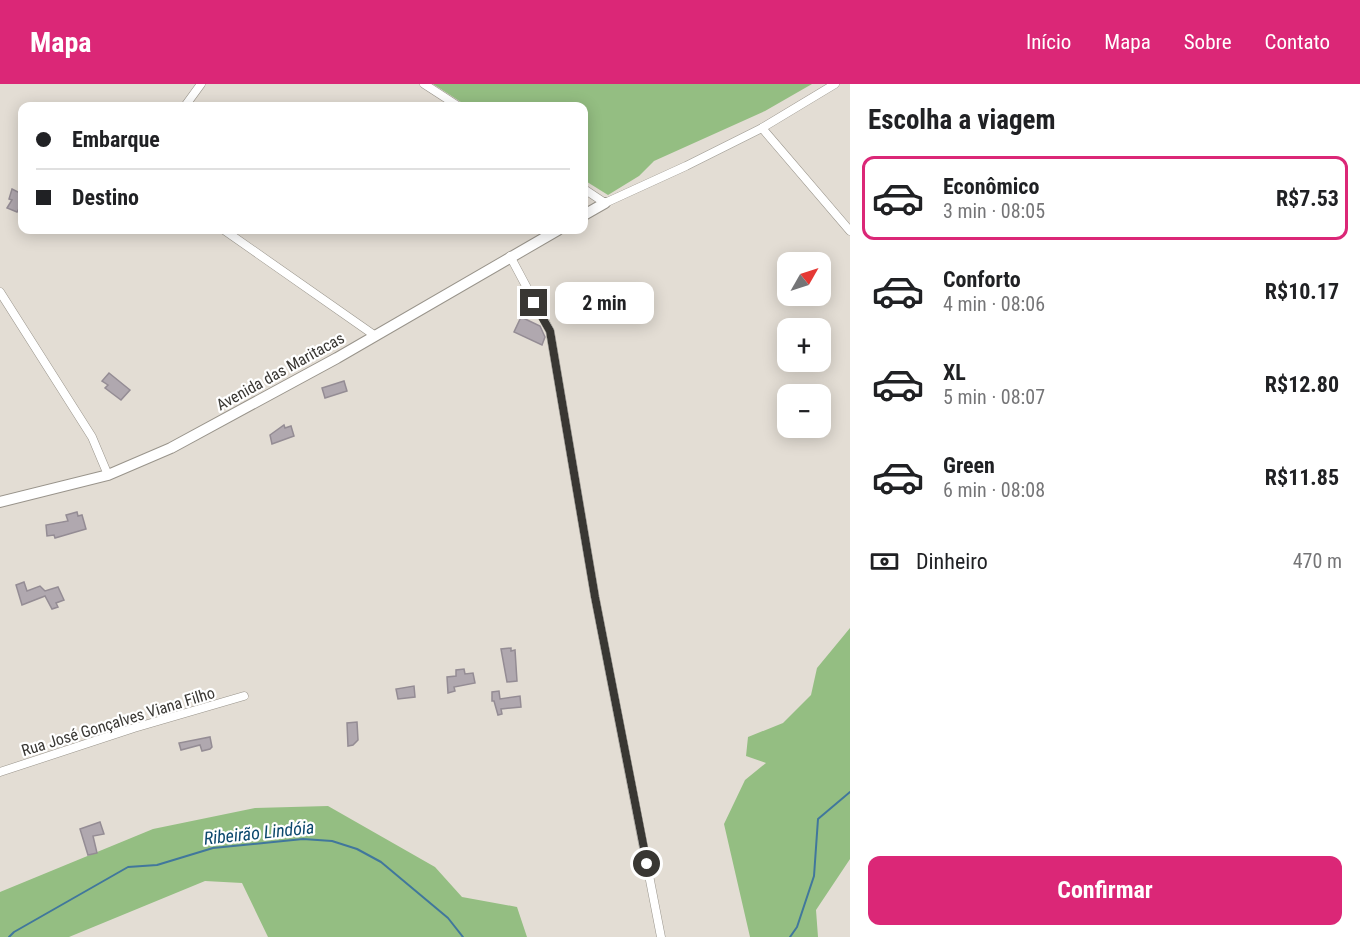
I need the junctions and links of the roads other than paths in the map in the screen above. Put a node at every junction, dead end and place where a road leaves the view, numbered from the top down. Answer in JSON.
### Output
{"nodes":[{"id":1,"x":201,"y":84,"type":"edge"},
{"id":2,"x":424,"y":84,"type":"edge"},
{"id":3,"x":835,"y":84,"type":"edge"},
{"id":4,"x":188,"y":102,"type":"edge"},
{"id":5,"x":452,"y":102,"type":"edge"},
{"id":6,"x":762,"y":128,"type":"junction"},
{"id":7,"x":588,"y":192,"type":"edge"},
{"id":8,"x":605,"y":203,"type":"junction"},
{"id":9,"x":588,"y":213,"type":"edge"},
{"id":10,"x":850,"y":231,"type":"edge"},
{"id":11,"x":230,"y":234,"type":"edge"},
{"id":12,"x":551,"y":234,"type":"edge"},
{"id":13,"x":510,"y":256,"type":"junction"},
{"id":14,"x":0,"y":292,"type":"edge"},
{"id":15,"x":374,"y":335,"type":"junction"},
{"id":16,"x":108,"y":475,"type":"junction"},
{"id":17,"x":0,"y":502,"type":"edge"},
{"id":18,"x":244,"y":696,"type":"dead end"},
{"id":19,"x":0,"y":772,"type":"edge"},
{"id":20,"x":661,"y":937,"type":"edge"}],
"edges":[{"from":1,"to":4,"type":"street"},
{"from":2,"to":5,"type":"street"},
{"from":3,"to":6,"type":"street"},
{"from":6,"to":8,"type":"street"},
{"from":6,"to":10,"type":"street"},
{"from":7,"to":8,"type":"street"},
{"from":8,"to":9,"type":"street"},
{"from":11,"to":15,"type":"street"},
{"from":12,"to":13,"type":"street","name":"Avenida das Maritacas"},
{"from":13,"to":15,"type":"street","name":"Avenida das Maritacas"},
{"from":13,"to":20,"type":"street"},
{"from":14,"to":16,"type":"street"},
{"from":15,"to":16,"type":"street","name":"Avenida das Maritacas"},
{"from":16,"to":17,"type":"street","name":"Avenida das Maritacas"},
{"from":18,"to":19,"type":"street","name":"Rua José Gonçalves Viana Filho"}]}
